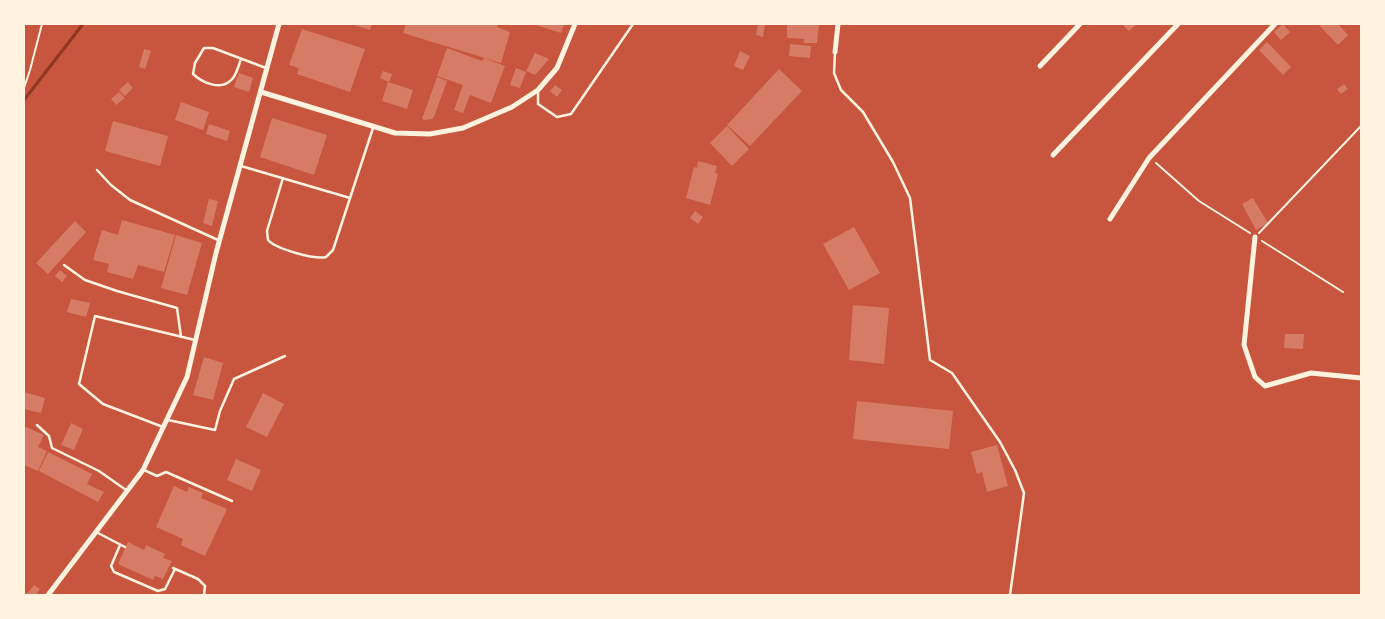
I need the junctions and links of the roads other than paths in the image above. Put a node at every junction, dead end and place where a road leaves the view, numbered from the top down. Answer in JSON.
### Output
{"nodes":[{"id":1,"x":279,"y":24,"type":"edge"},
{"id":2,"x":575,"y":24,"type":"edge"},
{"id":3,"x":633,"y":24,"type":"edge"},
{"id":4,"x":838,"y":24,"type":"edge"},
{"id":5,"x":1080,"y":24,"type":"edge"},
{"id":6,"x":1275,"y":24,"type":"edge"},
{"id":7,"x":1174,"y":25,"type":"edge"},
{"id":8,"x":835,"y":52,"type":"joint"},
{"id":9,"x":241,"y":59,"type":"junction"},
{"id":10,"x":1040,"y":66,"type":"dead end"},
{"id":11,"x":268,"y":68,"type":"junction"},
{"id":12,"x":538,"y":90,"type":"junction"},
{"id":13,"x":260,"y":92,"type":"junction"},
{"id":14,"x":374,"y":126,"type":"junction"},
{"id":15,"x":1053,"y":155,"type":"dead end"},
{"id":16,"x":240,"y":165,"type":"junction"},
{"id":17,"x":97,"y":170,"type":"dead end"},
{"id":18,"x":283,"y":178,"type":"junction"},
{"id":19,"x":350,"y":198,"type":"junction"},
{"id":20,"x":1110,"y":219,"type":"dead end"},
{"id":21,"x":1255,"y":237,"type":"road end"},
{"id":22,"x":220,"y":240,"type":"junction"},
{"id":23,"x":64,"y":265,"type":"dead end"},
{"id":24,"x":181,"y":337,"type":"junction"},
{"id":25,"x":195,"y":340,"type":"junction"},
{"id":26,"x":285,"y":356,"type":"dead end"},
{"id":27,"x":1359,"y":377,"type":"edge"},
{"id":28,"x":1361,"y":383,"type":"edge"},
{"id":29,"x":168,"y":420,"type":"junction"},
{"id":30,"x":37,"y":425,"type":"dead end"},
{"id":31,"x":164,"y":428,"type":"junction"},
{"id":32,"x":143,"y":470,"type":"junction"},
{"id":33,"x":128,"y":491,"type":"junction"},
{"id":34,"x":232,"y":501,"type":"dead end"},
{"id":35,"x":96,"y":532,"type":"junction"},
{"id":36,"x":120,"y":545,"type":"junction"},
{"id":37,"x":125,"y":547,"type":"dead end"},
{"id":38,"x":48,"y":595,"type":"edge"},
{"id":39,"x":204,"y":595,"type":"edge"},
{"id":40,"x":1010,"y":595,"type":"edge"}],
"edges":[{"from":1,"to":11,"type":"street"},
{"from":2,"to":12,"type":"street"},
{"from":3,"to":12,"type":"lane"},
{"from":4,"to":8,"type":"street"},
{"from":5,"to":10,"type":"street"},
{"from":6,"to":20,"type":"street"},
{"from":7,"to":15,"type":"street"},
{"from":8,"to":40,"type":"lane"},
{"from":9,"to":9,"type":"lane"},
{"from":9,"to":11,"type":"lane"},
{"from":11,"to":13,"type":"street"},
{"from":12,"to":14,"type":"street"},
{"from":13,"to":14,"type":"street"},
{"from":13,"to":16,"type":"street"},
{"from":14,"to":19,"type":"lane"},
{"from":16,"to":18,"type":"lane"},
{"from":16,"to":22,"type":"street"},
{"from":17,"to":22,"type":"lane"},
{"from":18,"to":19,"type":"lane"},
{"from":18,"to":19,"type":"lane"},
{"from":21,"to":27,"type":"street"},
{"from":22,"to":25,"type":"street"},
{"from":23,"to":24,"type":"lane"},
{"from":24,"to":25,"type":"lane"},
{"from":24,"to":31,"type":"lane"},
{"from":25,"to":29,"type":"street"},
{"from":26,"to":29,"type":"lane"},
{"from":27,"to":28,"type":"street"},
{"from":29,"to":31,"type":"street"},
{"from":30,"to":33,"type":"lane"},
{"from":31,"to":32,"type":"street"},
{"from":32,"to":33,"type":"street"},
{"from":32,"to":34,"type":"lane"},
{"from":33,"to":35,"type":"street"},
{"from":35,"to":36,"type":"lane"},
{"from":35,"to":38,"type":"street"},
{"from":36,"to":37,"type":"lane"},
{"from":36,"to":39,"type":"lane"}]}
